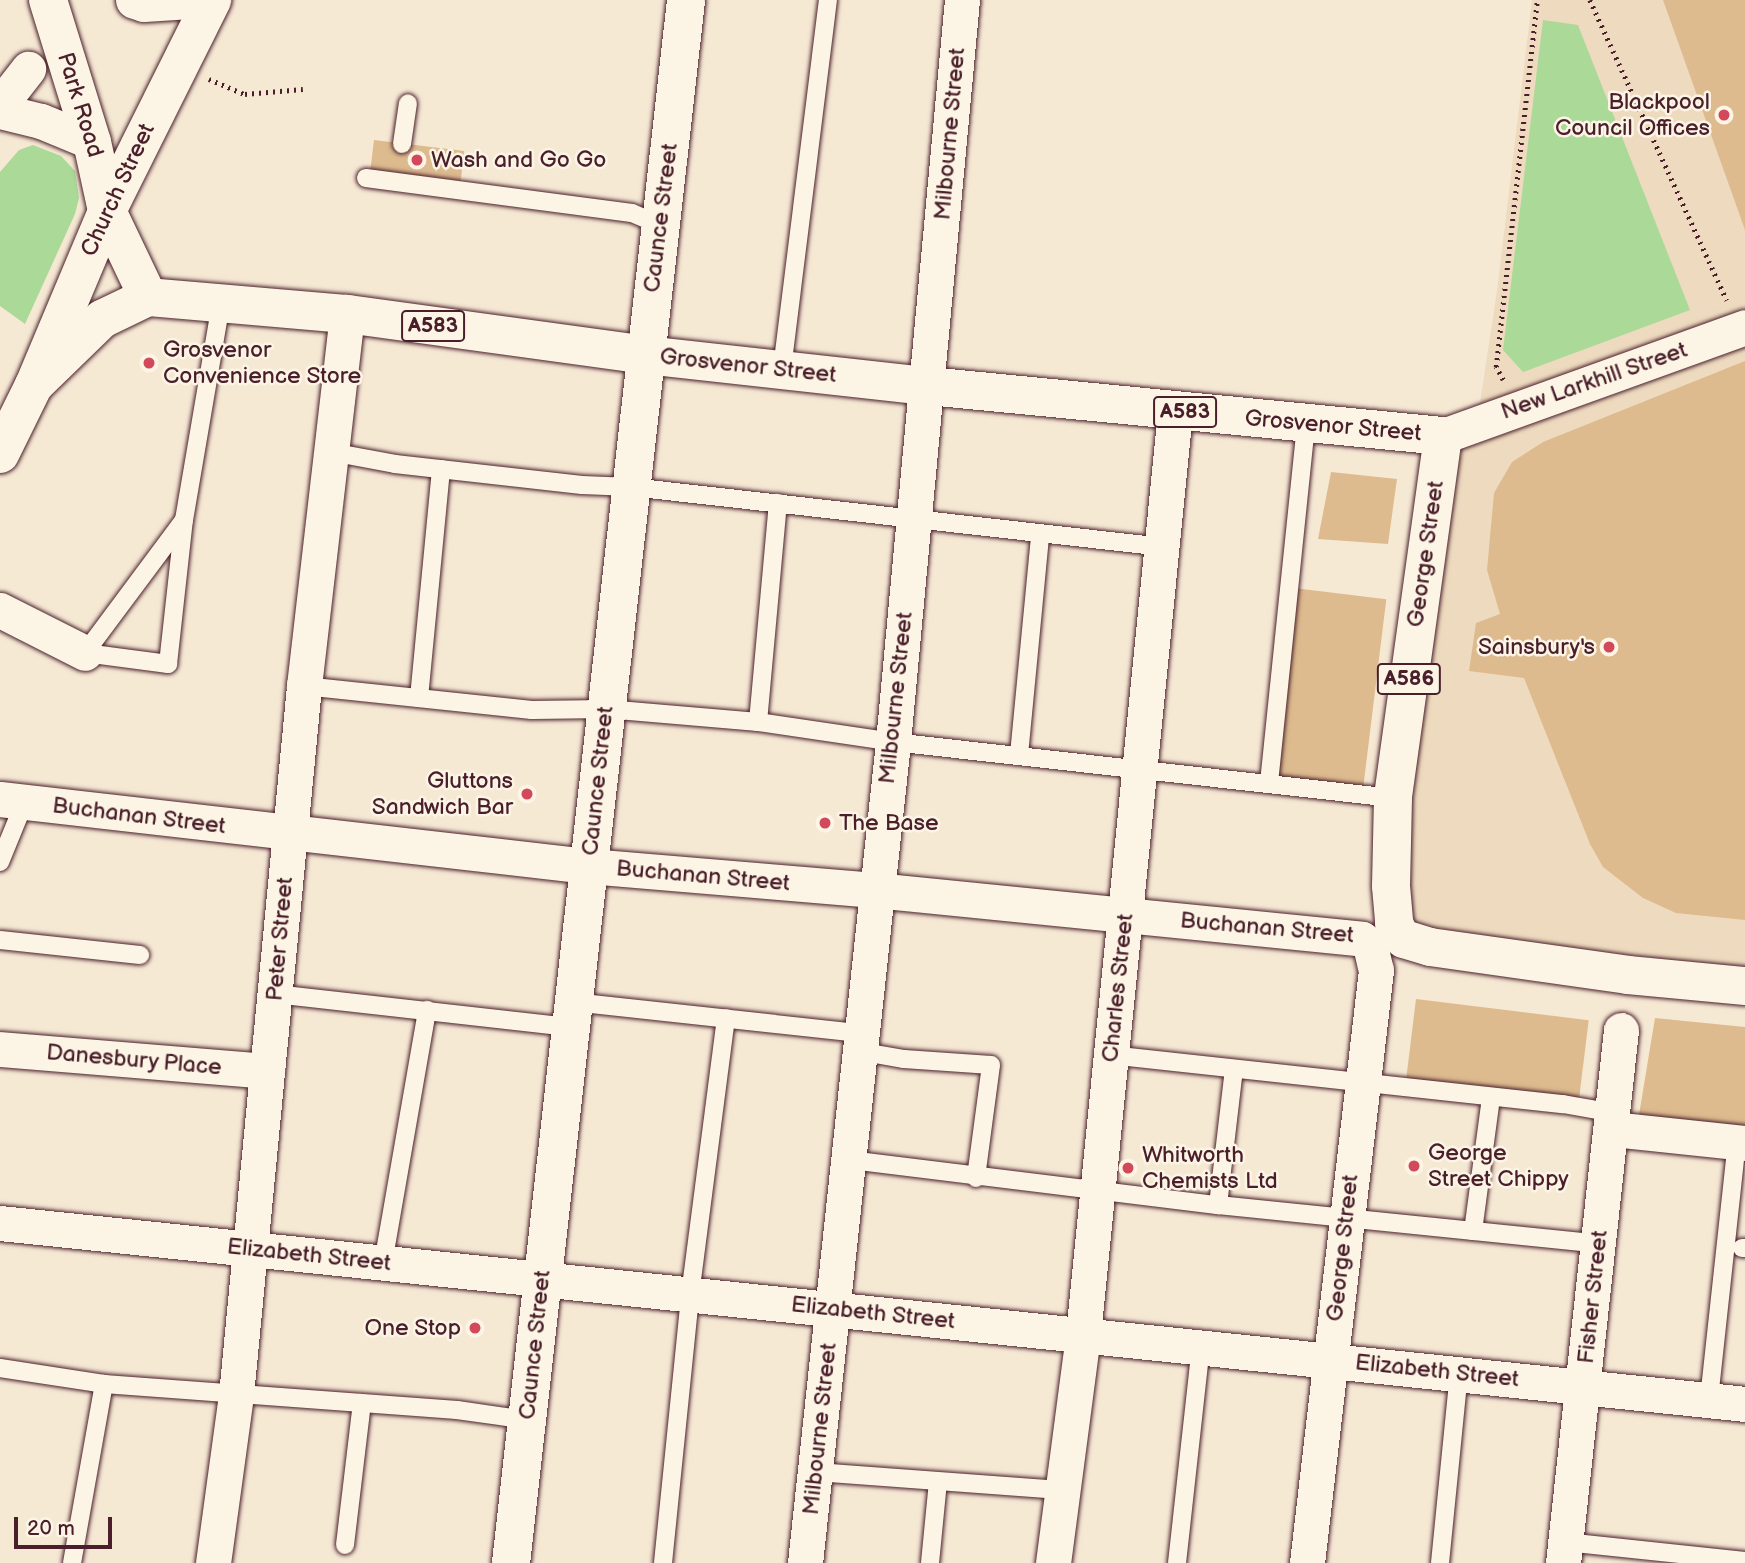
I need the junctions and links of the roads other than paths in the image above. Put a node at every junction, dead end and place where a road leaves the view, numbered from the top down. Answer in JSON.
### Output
{"nodes":[{"id":1,"x":48,"y":0,"type":"edge"},
{"id":2,"x":135,"y":0,"type":"edge"},
{"id":3,"x":191,"y":0,"type":"edge"},
{"id":4,"x":212,"y":0,"type":"edge"},
{"id":5,"x":686,"y":0,"type":"edge"},
{"id":6,"x":828,"y":0,"type":"edge"},
{"id":7,"x":962,"y":0,"type":"edge"},
{"id":8,"x":28,"y":69,"type":"dead end"},
{"id":9,"x":408,"y":103,"type":"dead end"},
{"id":10,"x":0,"y":108,"type":"edge"},
{"id":11,"x":92,"y":142,"type":"junction"},
{"id":12,"x":402,"y":144,"type":"dead end"},
{"id":13,"x":366,"y":178,"type":"dead end"},
{"id":14,"x":107,"y":211,"type":"junction"},
{"id":15,"x":660,"y":225,"type":"junction"},
{"id":16,"x":148,"y":297,"type":"junction"},
{"id":17,"x":221,"y":303,"type":"junction"},
{"id":18,"x":347,"y":314,"type":"junction"},
{"id":19,"x":1743,"y":328,"type":"edge"},
{"id":20,"x":645,"y":355,"type":"junction"},
{"id":21,"x":782,"y":369,"type":"junction"},
{"id":22,"x":34,"y":385,"type":"junction"},
{"id":23,"x":928,"y":386,"type":"junction"},
{"id":24,"x":1175,"y":411,"type":"junction"},
{"id":25,"x":1306,"y":424,"type":"junction"},
{"id":26,"x":1443,"y":436,"type":"junction"},
{"id":27,"x":331,"y":452,"type":"junction"},
{"id":28,"x":0,"y":454,"type":"edge"},
{"id":29,"x":441,"y":469,"type":"junction"},
{"id":30,"x":631,"y":487,"type":"junction"},
{"id":31,"x":778,"y":503,"type":"junction"},
{"id":32,"x":913,"y":519,"type":"junction"},
{"id":33,"x":184,"y":520,"type":"junction"},
{"id":34,"x":1040,"y":535,"type":"junction"},
{"id":35,"x":1163,"y":547,"type":"junction"},
{"id":36,"x":0,"y":610,"type":"edge"},
{"id":37,"x":85,"y":653,"type":"junction"},
{"id":38,"x":304,"y":686,"type":"junction"},
{"id":39,"x":419,"y":698,"type":"junction"},
{"id":40,"x":606,"y":709,"type":"junction"},
{"id":41,"x":758,"y":722,"type":"junction"},
{"id":42,"x":893,"y":742,"type":"junction"},
{"id":43,"x":1019,"y":755,"type":"junction"},
{"id":44,"x":1139,"y":768,"type":"junction"},
{"id":45,"x":1269,"y":783,"type":"junction"},
{"id":46,"x":1393,"y":798,"type":"junction"},
{"id":47,"x":12,"y":800,"type":"edge"},
{"id":48,"x":290,"y":834,"type":"junction"},
{"id":49,"x":0,"y":863,"type":"edge"},
{"id":50,"x":589,"y":866,"type":"junction"},
{"id":51,"x":875,"y":890,"type":"junction"},
{"id":52,"x":1126,"y":916,"type":"junction"},
{"id":53,"x":1382,"y":923,"type":"junction"},
{"id":54,"x":0,"y":940,"type":"edge"},
{"id":55,"x":140,"y":955,"type":"dead end"},
{"id":56,"x":1745,"y":986,"type":"edge"},
{"id":57,"x":275,"y":993,"type":"junction"},
{"id":58,"x":427,"y":1010,"type":"junction"},
{"id":59,"x":572,"y":1015,"type":"junction"},
{"id":60,"x":726,"y":1017,"type":"junction"},
{"id":61,"x":1621,"y":1030,"type":"dead end"},
{"id":62,"x":859,"y":1042,"type":"junction"},
{"id":63,"x":0,"y":1049,"type":"edge"},
{"id":64,"x":1110,"y":1055,"type":"junction"},
{"id":65,"x":1234,"y":1069,"type":"junction"},
{"id":66,"x":267,"y":1071,"type":"junction"},
{"id":67,"x":1361,"y":1084,"type":"junction"},
{"id":68,"x":1491,"y":1097,"type":"junction"},
{"id":69,"x":1613,"y":1121,"type":"junction"},
{"id":70,"x":1741,"y":1143,"type":"edge"},
{"id":71,"x":850,"y":1160,"type":"junction"},
{"id":72,"x":976,"y":1178,"type":"junction"},
{"id":73,"x":1098,"y":1192,"type":"junction"},
{"id":74,"x":1218,"y":1205,"type":"junction"},
{"id":75,"x":1347,"y":1217,"type":"junction"},
{"id":76,"x":1737,"y":1217,"type":"edge"},
{"id":77,"x":0,"y":1223,"type":"edge"},
{"id":78,"x":1473,"y":1231,"type":"junction"},
{"id":79,"x":1599,"y":1244,"type":"junction"},
{"id":80,"x":250,"y":1249,"type":"junction"},
{"id":81,"x":383,"y":1263,"type":"junction"},
{"id":82,"x":542,"y":1279,"type":"junction"},
{"id":83,"x":690,"y":1295,"type":"junction"},
{"id":84,"x":834,"y":1309,"type":"junction"},
{"id":85,"x":1083,"y":1335,"type":"junction"},
{"id":86,"x":1201,"y":1347,"type":"junction"},
{"id":87,"x":1331,"y":1360,"type":"junction"},
{"id":88,"x":0,"y":1368,"type":"edge"},
{"id":89,"x":1460,"y":1373,"type":"junction"},
{"id":90,"x":104,"y":1384,"type":"junction"},
{"id":91,"x":1583,"y":1386,"type":"junction"},
{"id":92,"x":236,"y":1395,"type":"junction"},
{"id":93,"x":1709,"y":1399,"type":"junction"},
{"id":94,"x":362,"y":1404,"type":"junction"},
{"id":95,"x":1745,"y":1404,"type":"edge"},
{"id":96,"x":527,"y":1420,"type":"junction"},
{"id":97,"x":815,"y":1472,"type":"junction"},
{"id":98,"x":938,"y":1482,"type":"junction"},
{"id":99,"x":1061,"y":1490,"type":"junction"},
{"id":100,"x":345,"y":1545,"type":"dead end"},
{"id":101,"x":1564,"y":1552,"type":"edge"},
{"id":102,"x":1691,"y":1559,"type":"edge"},
{"id":103,"x":1745,"y":1561,"type":"edge"},
{"id":104,"x":72,"y":1563,"type":"edge"},
{"id":105,"x":213,"y":1563,"type":"edge"},
{"id":106,"x":511,"y":1563,"type":"edge"},
{"id":107,"x":663,"y":1563,"type":"edge"},
{"id":108,"x":805,"y":1563,"type":"edge"},
{"id":109,"x":930,"y":1563,"type":"edge"},
{"id":110,"x":1053,"y":1563,"type":"edge"},
{"id":111,"x":1177,"y":1563,"type":"edge"},
{"id":112,"x":1307,"y":1563,"type":"edge"},
{"id":113,"x":1440,"y":1563,"type":"edge"}],
"edges":[{"from":1,"to":11,"type":"main road","name":"Park Road"},
{"from":2,"to":3,"type":"main road"},
{"from":4,"to":14,"type":"main road","name":"Church Street","number":"A583"},
{"from":5,"to":15,"type":"main road","name":"Caunce Street"},
{"from":6,"to":21,"type":"lane"},
{"from":7,"to":23,"type":"street","name":"Milbourne Street"},
{"from":8,"to":10,"type":"street"},
{"from":9,"to":12,"type":"lane"},
{"from":10,"to":11,"type":"street"},
{"from":11,"to":14,"type":"main road","name":"Park Road"},
{"from":13,"to":15,"type":"lane"},
{"from":14,"to":16,"type":"main road"},
{"from":14,"to":22,"type":"main road","name":"Church Street","number":"A583"},
{"from":15,"to":20,"type":"main road","name":"Caunce Street"},
{"from":16,"to":17,"type":"main road","name":"Grosvenor Street","number":"A583"},
{"from":16,"to":22,"type":"main road","name":"Church Street","number":"A583"},
{"from":17,"to":18,"type":"main road","name":"Grosvenor Street","number":"A583"},
{"from":17,"to":33,"type":"lane"},
{"from":18,"to":20,"type":"main road","name":"Grosvenor Street","number":"A583"},
{"from":18,"to":27,"type":"street","name":"Peter Street"},
{"from":19,"to":26,"type":"street","name":"New Larkhill Street"},
{"from":20,"to":21,"type":"main road","name":"Grosvenor Street","number":"A583"},
{"from":20,"to":30,"type":"main road","name":"Caunce Street"},
{"from":21,"to":23,"type":"main road","name":"Grosvenor Street","number":"A583"},
{"from":22,"to":28,"type":"main road","name":"Church Street","number":"A583"},
{"from":23,"to":24,"type":"main road","name":"Grosvenor Street","number":"A583"},
{"from":23,"to":32,"type":"street","name":"Milbourne Street"},
{"from":24,"to":25,"type":"main road","name":"Grosvenor Street","number":"A583"},
{"from":24,"to":35,"type":"street","name":"Charles Street"},
{"from":25,"to":26,"type":"main road","name":"Grosvenor Street","number":"A583"},
{"from":25,"to":45,"type":"lane"},
{"from":26,"to":46,"type":"main road","name":"George Street","number":"A586"},
{"from":27,"to":29,"type":"lane"},
{"from":27,"to":38,"type":"street","name":"Peter Street"},
{"from":29,"to":30,"type":"lane"},
{"from":29,"to":39,"type":"lane"},
{"from":30,"to":31,"type":"lane"},
{"from":30,"to":40,"type":"main road","name":"Caunce Street"},
{"from":31,"to":32,"type":"lane"},
{"from":31,"to":41,"type":"lane"},
{"from":32,"to":34,"type":"lane"},
{"from":32,"to":42,"type":"street","name":"Milbourne Street"},
{"from":33,"to":37,"type":"lane"},
{"from":33,"to":37,"type":"lane"},
{"from":34,"to":35,"type":"lane"},
{"from":34,"to":43,"type":"lane"},
{"from":35,"to":44,"type":"street","name":"Charles Street"},
{"from":36,"to":37,"type":"street"},
{"from":38,"to":39,"type":"lane"},
{"from":38,"to":48,"type":"street","name":"Peter Street"},
{"from":39,"to":40,"type":"lane"},
{"from":40,"to":41,"type":"lane"},
{"from":40,"to":50,"type":"main road","name":"Caunce Street"},
{"from":41,"to":42,"type":"lane"},
{"from":42,"to":43,"type":"lane"},
{"from":42,"to":51,"type":"street","name":"Milbourne Street"},
{"from":43,"to":44,"type":"lane"},
{"from":44,"to":45,"type":"lane"},
{"from":44,"to":52,"type":"street","name":"Charles Street"},
{"from":45,"to":46,"type":"lane"},
{"from":46,"to":53,"type":"main road","name":"George Street","number":"A586"},
{"from":47,"to":48,"type":"street","name":"Buchanan Street"},
{"from":47,"to":49,"type":"lane"},
{"from":48,"to":50,"type":"street","name":"Buchanan Street"},
{"from":48,"to":57,"type":"street","name":"Peter Street"},
{"from":50,"to":51,"type":"street","name":"Buchanan Street"},
{"from":50,"to":59,"type":"main road","name":"Caunce Street"},
{"from":51,"to":52,"type":"street","name":"Buchanan Street"},
{"from":51,"to":62,"type":"street","name":"Milbourne Street"},
{"from":52,"to":53,"type":"street","name":"Buchanan Street"},
{"from":52,"to":64,"type":"street","name":"Charles Street"},
{"from":53,"to":56,"type":"main road"},
{"from":53,"to":67,"type":"street","name":"George Street"},
{"from":54,"to":55,"type":"lane"},
{"from":57,"to":58,"type":"lane"},
{"from":57,"to":66,"type":"street","name":"Peter Street"},
{"from":58,"to":59,"type":"lane"},
{"from":58,"to":81,"type":"lane"},
{"from":59,"to":60,"type":"lane"},
{"from":59,"to":82,"type":"main road","name":"Caunce Street"},
{"from":60,"to":62,"type":"lane"},
{"from":60,"to":83,"type":"lane"},
{"from":61,"to":69,"type":"street","name":"Fisher Street"},
{"from":62,"to":71,"type":"street","name":"Milbourne Street"},
{"from":62,"to":72,"type":"lane"},
{"from":63,"to":66,"type":"street","name":"Danesbury Place"},
{"from":64,"to":65,"type":"lane"},
{"from":64,"to":73,"type":"street","name":"Charles Street"},
{"from":65,"to":67,"type":"lane"},
{"from":65,"to":74,"type":"lane"},
{"from":66,"to":80,"type":"street","name":"Peter Street"},
{"from":67,"to":68,"type":"lane"},
{"from":67,"to":75,"type":"street","name":"George Street"},
{"from":68,"to":69,"type":"lane"},
{"from":68,"to":78,"type":"lane"},
{"from":69,"to":70,"type":"street"},
{"from":69,"to":79,"type":"street","name":"Fisher Street"},
{"from":70,"to":76,"type":"lane"},
{"from":71,"to":72,"type":"lane"},
{"from":71,"to":84,"type":"street","name":"Milbourne Street"},
{"from":72,"to":73,"type":"lane"},
{"from":73,"to":74,"type":"lane"},
{"from":73,"to":85,"type":"street","name":"Charles Street"},
{"from":74,"to":75,"type":"lane"},
{"from":75,"to":78,"type":"lane"},
{"from":75,"to":87,"type":"street","name":"George Street"},
{"from":76,"to":93,"type":"lane"},
{"from":77,"to":80,"type":"street","name":"Elizabeth Street"},
{"from":78,"to":79,"type":"lane"},
{"from":79,"to":91,"type":"street","name":"Fisher Street"},
{"from":80,"to":81,"type":"street","name":"Elizabeth Street"},
{"from":80,"to":92,"type":"street","name":"Peter Street"},
{"from":81,"to":82,"type":"street","name":"Elizabeth Street"},
{"from":82,"to":83,"type":"street","name":"Elizabeth Street"},
{"from":82,"to":96,"type":"main road","name":"Caunce Street"},
{"from":83,"to":84,"type":"street","name":"Elizabeth Street"},
{"from":83,"to":107,"type":"lane"},
{"from":84,"to":85,"type":"street","name":"Elizabeth Street"},
{"from":84,"to":97,"type":"street","name":"Milbourne Street"},
{"from":85,"to":86,"type":"street","name":"Elizabeth Street"},
{"from":85,"to":99,"type":"street","name":"Charles Street"},
{"from":86,"to":87,"type":"street","name":"Elizabeth Street"},
{"from":86,"to":111,"type":"lane"},
{"from":87,"to":89,"type":"street","name":"Elizabeth Street"},
{"from":87,"to":112,"type":"street","name":"George Street"},
{"from":88,"to":90,"type":"lane"},
{"from":89,"to":91,"type":"street","name":"Elizabeth Street"},
{"from":89,"to":113,"type":"lane"},
{"from":90,"to":92,"type":"lane"},
{"from":90,"to":104,"type":"lane"},
{"from":91,"to":93,"type":"street","name":"Elizabeth Street"},
{"from":91,"to":101,"type":"street","name":"Fisher Street"},
{"from":92,"to":94,"type":"lane"},
{"from":92,"to":105,"type":"street","name":"Peter Street"},
{"from":93,"to":95,"type":"street","name":"Elizabeth Street"},
{"from":94,"to":96,"type":"lane"},
{"from":94,"to":100,"type":"lane"},
{"from":96,"to":106,"type":"main road","name":"Caunce Street"},
{"from":97,"to":98,"type":"lane"},
{"from":97,"to":108,"type":"street","name":"Milbourne Street"},
{"from":98,"to":99,"type":"lane"},
{"from":98,"to":109,"type":"lane"},
{"from":99,"to":110,"type":"street","name":"Charles Street"},
{"from":101,"to":102,"type":"lane"},
{"from":102,"to":103,"type":"lane"}]}
